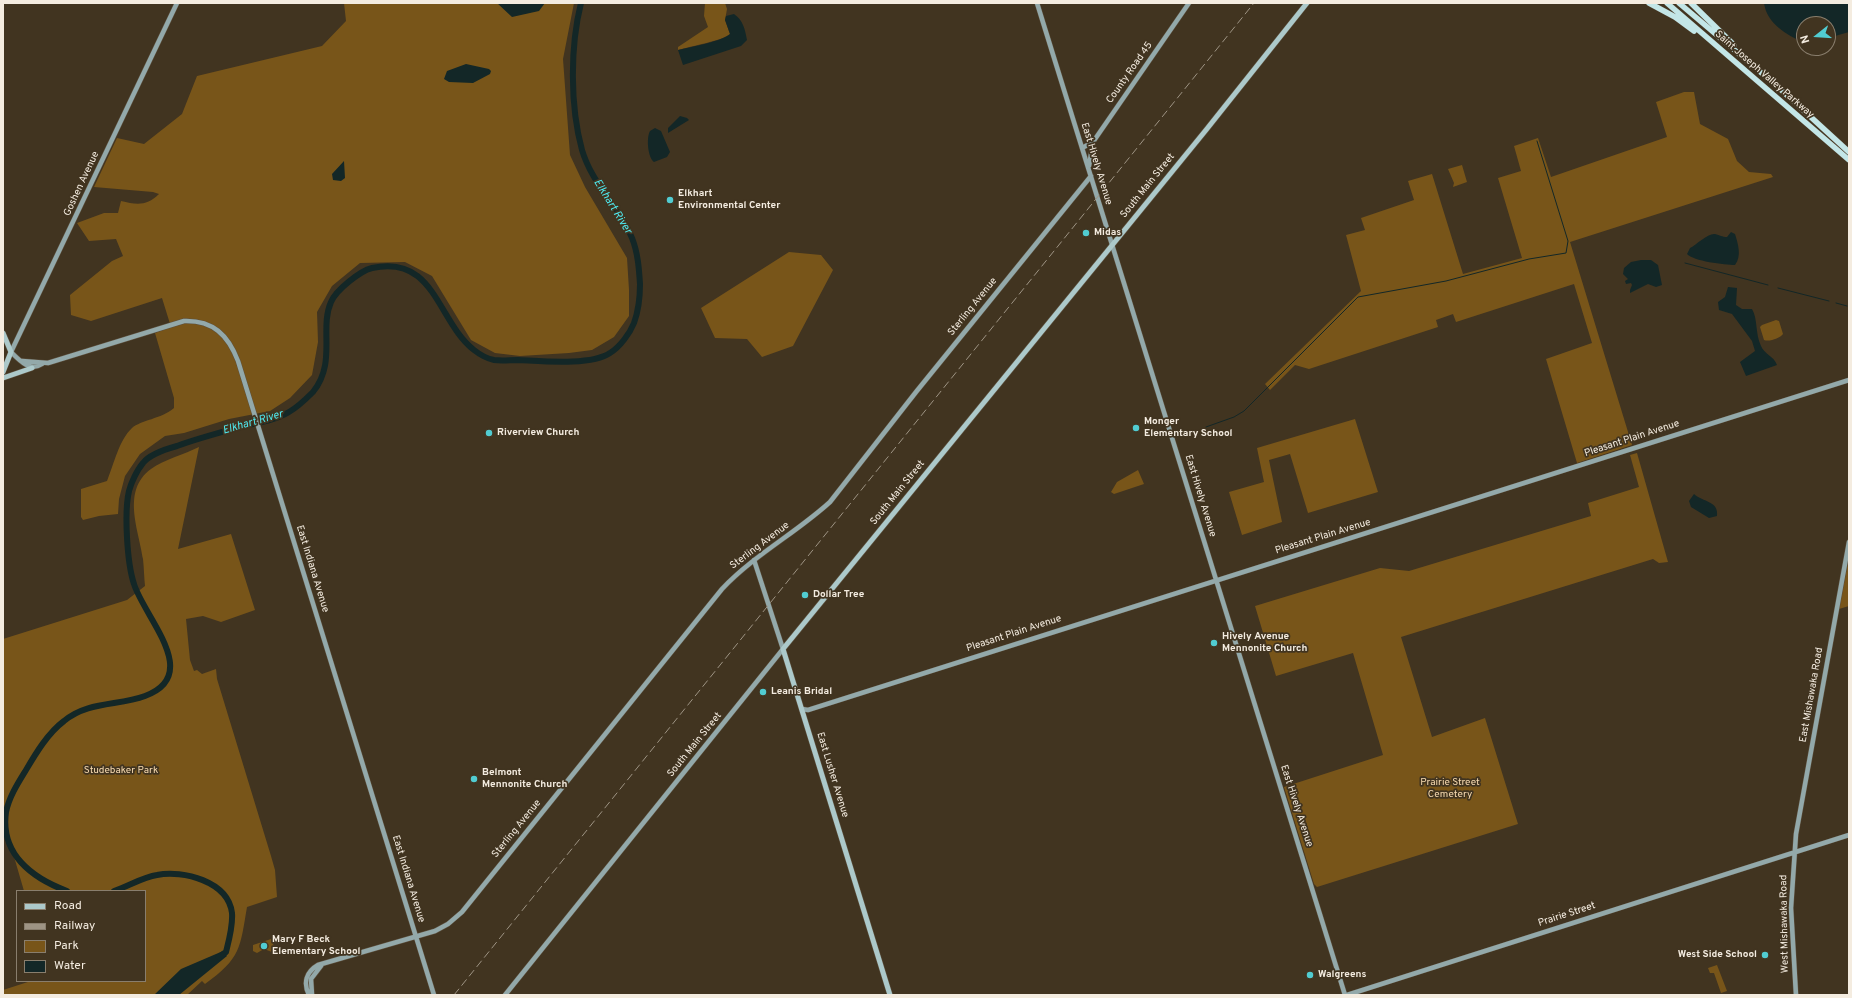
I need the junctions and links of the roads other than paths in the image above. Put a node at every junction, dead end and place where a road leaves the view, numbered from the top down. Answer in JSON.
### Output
{"nodes":[{"id":1,"x":177,"y":3,"type":"edge"},
{"id":2,"x":1037,"y":3,"type":"edge"},
{"id":3,"x":1189,"y":3,"type":"edge"},
{"id":4,"x":1307,"y":3,"type":"edge"},
{"id":5,"x":1649,"y":3,"type":"edge"},
{"id":6,"x":1667,"y":3,"type":"edge"},
{"id":7,"x":1679,"y":3,"type":"edge"},
{"id":8,"x":1691,"y":3,"type":"edge"},
{"id":9,"x":1733,"y":60,"type":"junction"},
{"id":10,"x":1777,"y":86,"type":"junction"},
{"id":11,"x":1093,"y":142,"type":"junction"},
{"id":12,"x":1082,"y":148,"type":"junction"},
{"id":13,"x":1849,"y":152,"type":"edge"},
{"id":14,"x":1849,"y":160,"type":"edge"},
{"id":15,"x":1089,"y":169,"type":"junction"},
{"id":16,"x":1091,"y":176,"type":"junction"},
{"id":17,"x":1112,"y":244,"type":"junction"},
{"id":18,"x":3,"y":333,"type":"edge"},
{"id":19,"x":11,"y":352,"type":"junction"},
{"id":20,"x":22,"y":361,"type":"junction"},
{"id":21,"x":42,"y":364,"type":"junction"},
{"id":22,"x":32,"y":368,"type":"junction"},
{"id":23,"x":3,"y":372,"type":"edge"},
{"id":24,"x":3,"y":378,"type":"edge"},
{"id":25,"x":1849,"y":380,"type":"edge"},
{"id":26,"x":1849,"y":542,"type":"edge"},
{"id":27,"x":754,"y":560,"type":"junction"},
{"id":28,"x":1216,"y":580,"type":"junction"},
{"id":29,"x":783,"y":649,"type":"junction"},
{"id":30,"x":802,"y":709,"type":"junction"},
{"id":31,"x":1849,"y":835,"type":"edge"},
{"id":32,"x":1794,"y":852,"type":"junction"},
{"id":33,"x":416,"y":936,"type":"junction"},
{"id":34,"x":311,"y":995,"type":"edge"},
{"id":35,"x":434,"y":995,"type":"edge"},
{"id":36,"x":505,"y":995,"type":"edge"},
{"id":37,"x":890,"y":995,"type":"edge"},
{"id":38,"x":1346,"y":995,"type":"edge"},
{"id":39,"x":1796,"y":995,"type":"edge"}],
"edges":[{"from":1,"to":19,"type":"street","name":"Goshen Avenue"},
{"from":2,"to":12,"type":"street","name":"East Hively Avenue"},
{"from":3,"to":11,"type":"street","name":"County Road 45"},
{"from":4,"to":17,"type":"main road","name":"South Main Street"},
{"from":5,"to":9,"type":"highway"},
{"from":6,"to":9,"type":"highway","name":"Saint Joseph Valley Parkway"},
{"from":7,"to":10,"type":"highway","name":"Saint Joseph Valley Parkway"},
{"from":8,"to":10,"type":"highway"},
{"from":9,"to":14,"type":"highway","name":"Saint Joseph Valley Parkway"},
{"from":10,"to":13,"type":"highway","name":"Saint Joseph Valley Parkway"},
{"from":11,"to":12,"type":"street","name":"County Road 45"},
{"from":11,"to":15,"type":"street"},
{"from":12,"to":15,"type":"street","name":"East Hively Avenue"},
{"from":15,"to":16,"type":"street","name":"East Hively Avenue"},
{"from":16,"to":17,"type":"street","name":"East Hively Avenue"},
{"from":16,"to":27,"type":"street","name":"Sterling Avenue"},
{"from":17,"to":28,"type":"street","name":"East Hively Avenue"},
{"from":17,"to":29,"type":"main road","name":"South Main Street"},
{"from":18,"to":19,"type":"main road"},
{"from":19,"to":20,"type":"street"},
{"from":19,"to":23,"type":"main road","name":"Goshen Avenue"},
{"from":20,"to":21,"type":"street","name":"East Indiana Avenue"},
{"from":20,"to":22,"type":"street"},
{"from":21,"to":22,"type":"street","name":"East Indiana Avenue"},
{"from":21,"to":33,"type":"street","name":"East Indiana Avenue"},
{"from":22,"to":24,"type":"main road"},
{"from":25,"to":28,"type":"street","name":"Pleasant Plain Avenue"},
{"from":26,"to":32,"type":"street","name":"East Mishawaka Road"},
{"from":27,"to":29,"type":"street","name":"East Lusher Avenue"},
{"from":27,"to":33,"type":"street","name":"Sterling Avenue"},
{"from":28,"to":30,"type":"street","name":"Pleasant Plain Avenue"},
{"from":28,"to":38,"type":"street","name":"East Hively Avenue"},
{"from":29,"to":30,"type":"main road","name":"East Lusher Avenue"},
{"from":29,"to":36,"type":"street","name":"South Main Street"},
{"from":30,"to":37,"type":"main road","name":"East Lusher Avenue"},
{"from":31,"to":32,"type":"street","name":"Prairie Street"},
{"from":32,"to":38,"type":"street","name":"Prairie Street"},
{"from":32,"to":39,"type":"street","name":"West Mishawaka Road"},
{"from":33,"to":34,"type":"street","name":"Sterling Avenue"},
{"from":33,"to":35,"type":"street","name":"East Indiana Avenue"}]}
